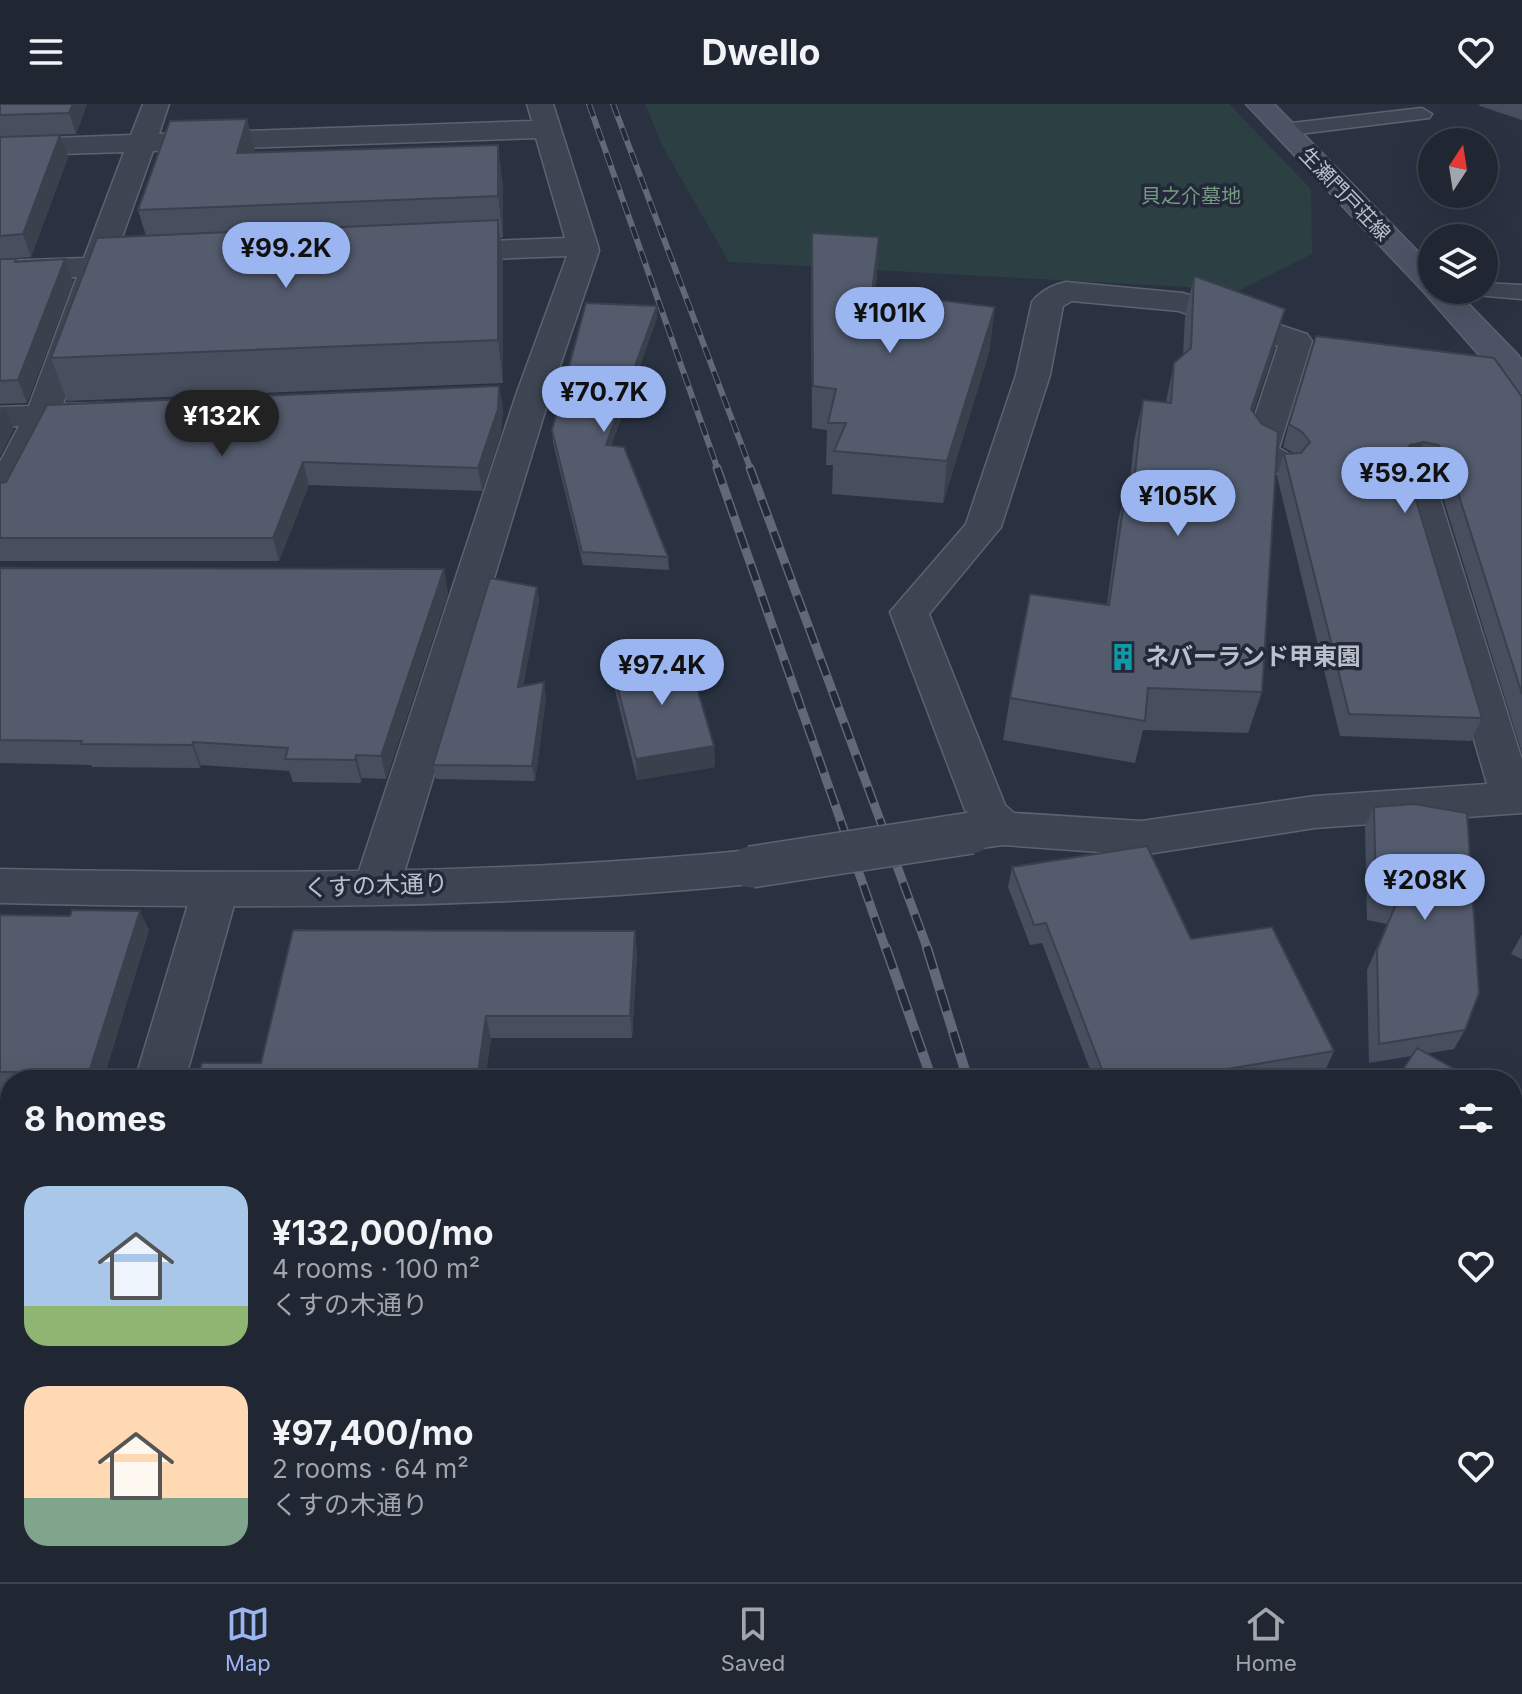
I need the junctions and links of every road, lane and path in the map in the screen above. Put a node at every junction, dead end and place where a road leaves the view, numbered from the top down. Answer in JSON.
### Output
{"nodes":[{"id":1,"x":156,"y":104,"type":"edge"},
{"id":2,"x":1259,"y":104,"type":"edge"},
{"id":3,"x":1422,"y":114,"type":"dead end"},
{"id":4,"x":545,"y":117,"type":"edge"},
{"id":5,"x":1283,"y":130,"type":"junction"},
{"id":6,"x":140,"y":143,"type":"junction"},
{"id":7,"x":0,"y":148,"type":"edge"},
{"id":8,"x":583,"y":246,"type":"junction"},
{"id":9,"x":410,"y":253,"type":"edge"},
{"id":10,"x":174,"y":263,"type":"edge"},
{"id":11,"x":96,"y":267,"type":"junction"},
{"id":12,"x":0,"y":270,"type":"edge"},
{"id":13,"x":1418,"y":270,"type":"edge"},
{"id":14,"x":1498,"y":291,"type":"edge"},
{"id":15,"x":1522,"y":292,"type":"edge"},
{"id":16,"x":1451,"y":304,"type":"edge"},
{"id":17,"x":1522,"y":383,"type":"edge"},
{"id":18,"x":137,"y":411,"type":"edge"},
{"id":19,"x":42,"y":415,"type":"junction"},
{"id":20,"x":0,"y":417,"type":"edge"},
{"id":21,"x":1282,"y":465,"type":"dead end"},
{"id":22,"x":1416,"y":479,"type":"dead end"},
{"id":23,"x":0,"y":496,"type":"edge"},
{"id":24,"x":1517,"y":796,"type":"edge"},
{"id":25,"x":987,"y":831,"type":"junction"},
{"id":26,"x":0,"y":886,"type":"edge"},
{"id":27,"x":377,"y":886,"type":"junction"},
{"id":28,"x":215,"y":891,"type":"junction"},
{"id":29,"x":163,"y":1070,"type":"edge"}],
"edges":[{"from":1,"to":6,"type":"street"},
{"from":2,"to":5,"type":"main road","name":"生瀬門戸荘線"},
{"from":3,"to":5,"type":"lane"},
{"from":4,"to":6,"type":"street"},
{"from":4,"to":8,"type":"street"},
{"from":5,"to":13,"type":"main road","name":"生瀬門戸荘線"},
{"from":6,"to":7,"type":"street"},
{"from":6,"to":11,"type":"street"},
{"from":8,"to":9,"type":"street"},
{"from":8,"to":27,"type":"street"},
{"from":10,"to":11,"type":"street"},
{"from":11,"to":12,"type":"street"},
{"from":11,"to":19,"type":"street"},
{"from":14,"to":15,"type":"lane"},
{"from":16,"to":17,"type":"main road"},
{"from":18,"to":19,"type":"street"},
{"from":19,"to":20,"type":"street"},
{"from":19,"to":23,"type":"street"},
{"from":21,"to":25,"type":"street"},
{"from":22,"to":24,"type":"street"},
{"from":24,"to":25,"type":"street","name":"くすの木通り"},
{"from":25,"to":27,"type":"street","name":"くすの木通り","bridge":true},
{"from":26,"to":28,"type":"street","name":"くすの木通り"},
{"from":27,"to":28,"type":"street","name":"くすの木通り"},
{"from":28,"to":29,"type":"street"}]}
